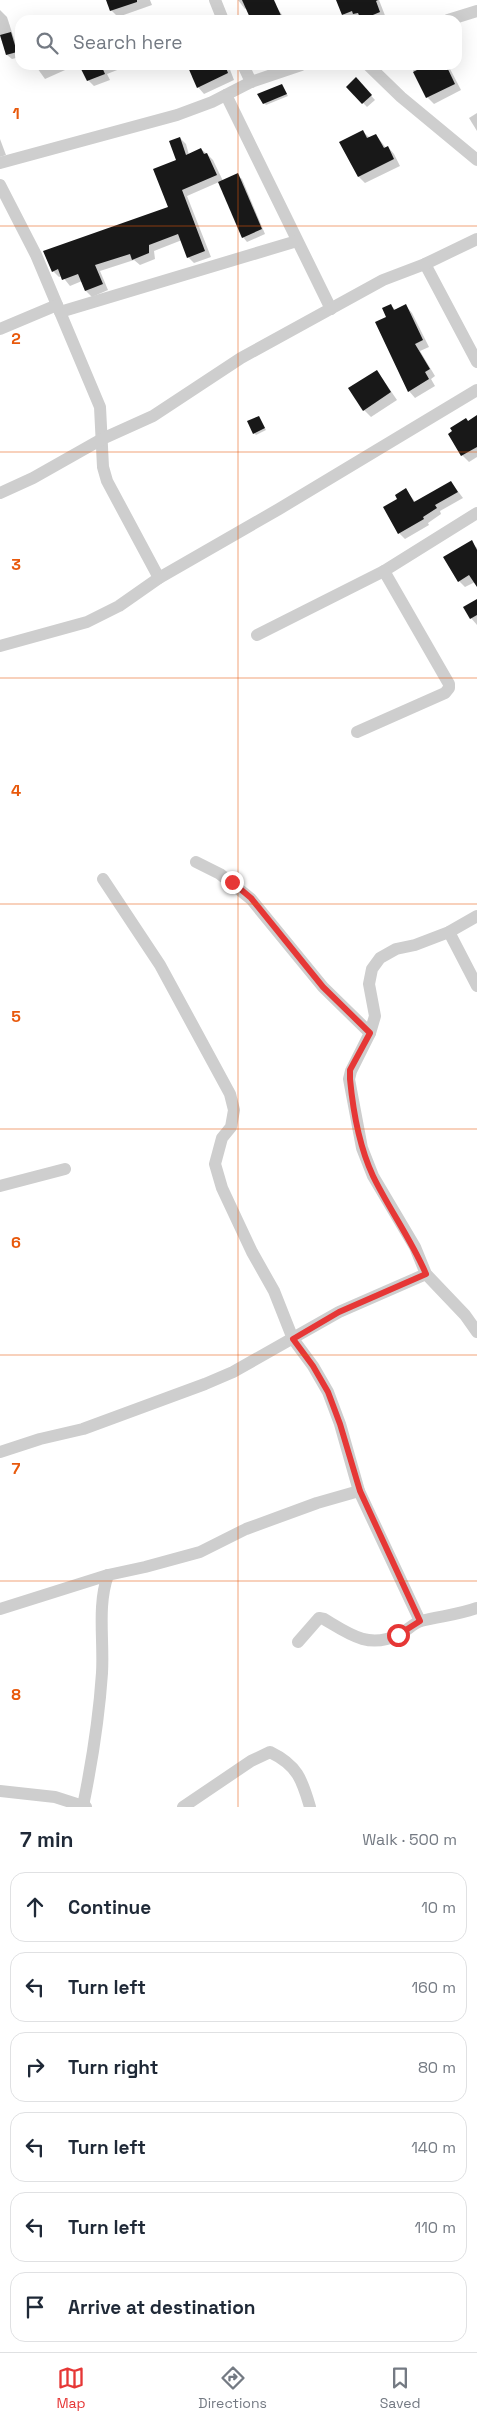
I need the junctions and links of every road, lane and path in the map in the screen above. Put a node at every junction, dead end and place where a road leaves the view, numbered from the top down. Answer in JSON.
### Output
{"nodes":[{"id":1,"x":215,"y":0,"type":"edge"},
{"id":2,"x":477,"y":11,"type":"edge"},
{"id":3,"x":222,"y":15,"type":"edge"},
{"id":4,"x":462,"y":16,"type":"edge"},
{"id":5,"x":245,"y":70,"type":"edge"},
{"id":6,"x":286,"y":70,"type":"edge"},
{"id":7,"x":373,"y":70,"type":"edge"},
{"id":8,"x":250,"y":82,"type":"junction"},
{"id":9,"x":226,"y":95,"type":"junction"},
{"id":10,"x":477,"y":160,"type":"edge"},
{"id":11,"x":0,"y":163,"type":"edge"},
{"id":12,"x":0,"y":185,"type":"edge"},
{"id":13,"x":477,"y":239,"type":"edge"},
{"id":14,"x":297,"y":241,"type":"junction"},
{"id":15,"x":424,"y":264,"type":"junction"},
{"id":16,"x":59,"y":308,"type":"junction"},
{"id":17,"x":331,"y":309,"type":"junction"},
{"id":18,"x":0,"y":329,"type":"edge"},
{"id":19,"x":477,"y":362,"type":"edge"},
{"id":20,"x":477,"y":390,"type":"edge"},
{"id":21,"x":102,"y":439,"type":"junction"},
{"id":22,"x":0,"y":493,"type":"edge"},
{"id":23,"x":477,"y":513,"type":"edge"},
{"id":24,"x":384,"y":571,"type":"junction"},
{"id":25,"x":159,"y":578,"type":"junction"},
{"id":26,"x":257,"y":635,"type":"dead end"},
{"id":27,"x":0,"y":646,"type":"edge"},
{"id":28,"x":357,"y":732,"type":"dead end"},
{"id":29,"x":196,"y":862,"type":"dead end"},
{"id":30,"x":103,"y":879,"type":"dead end"},
{"id":31,"x":477,"y":916,"type":"edge"},
{"id":32,"x":449,"y":932,"type":"junction"},
{"id":33,"x":477,"y":986,"type":"edge"},
{"id":34,"x":370,"y":1033,"type":"junction"},
{"id":35,"x":65,"y":1169,"type":"dead end"},
{"id":36,"x":0,"y":1186,"type":"edge"},
{"id":37,"x":426,"y":1274,"type":"junction"},
{"id":38,"x":477,"y":1332,"type":"edge"},
{"id":39,"x":293,"y":1339,"type":"junction"},
{"id":40,"x":0,"y":1452,"type":"edge"},
{"id":41,"x":360,"y":1491,"type":"junction"},
{"id":42,"x":108,"y":1575,"type":"junction"},
{"id":43,"x":477,"y":1608,"type":"edge"},
{"id":44,"x":0,"y":1609,"type":"edge"},
{"id":45,"x":420,"y":1621,"type":"junction"},
{"id":46,"x":298,"y":1642,"type":"dead end"},
{"id":47,"x":0,"y":1791,"type":"edge"},
{"id":48,"x":84,"y":1806,"type":"edge"},
{"id":49,"x":183,"y":1807,"type":"edge"},
{"id":50,"x":310,"y":1807,"type":"edge"}],
"edges":[{"from":1,"to":3,"type":"street"},
{"from":2,"to":4,"type":"street"},
{"from":5,"to":8,"type":"street"},
{"from":6,"to":8,"type":"street"},
{"from":7,"to":10,"type":"street"},
{"from":8,"to":9,"type":"street"},
{"from":9,"to":11,"type":"street"},
{"from":9,"to":14,"type":"street"},
{"from":12,"to":16,"type":"street"},
{"from":13,"to":15,"type":"street"},
{"from":14,"to":16,"type":"street"},
{"from":14,"to":17,"type":"street"},
{"from":15,"to":17,"type":"street"},
{"from":15,"to":19,"type":"street"},
{"from":16,"to":18,"type":"street"},
{"from":16,"to":21,"type":"street"},
{"from":17,"to":21,"type":"street"},
{"from":20,"to":25,"type":"street"},
{"from":21,"to":22,"type":"street"},
{"from":21,"to":25,"type":"street"},
{"from":23,"to":24,"type":"street"},
{"from":24,"to":26,"type":"street"},
{"from":24,"to":28,"type":"street"},
{"from":25,"to":27,"type":"street"},
{"from":29,"to":34,"type":"street"},
{"from":30,"to":39,"type":"street"},
{"from":31,"to":32,"type":"street"},
{"from":32,"to":33,"type":"street"},
{"from":32,"to":34,"type":"street"},
{"from":34,"to":37,"type":"street"},
{"from":35,"to":36,"type":"street"},
{"from":37,"to":38,"type":"street"},
{"from":37,"to":39,"type":"street"},
{"from":39,"to":40,"type":"street"},
{"from":39,"to":41,"type":"street"},
{"from":41,"to":42,"type":"street"},
{"from":41,"to":45,"type":"street"},
{"from":42,"to":44,"type":"street"},
{"from":42,"to":48,"type":"street"},
{"from":43,"to":45,"type":"street"},
{"from":45,"to":46,"type":"street"},
{"from":47,"to":48,"type":"street"},
{"from":49,"to":50,"type":"street"}]}
